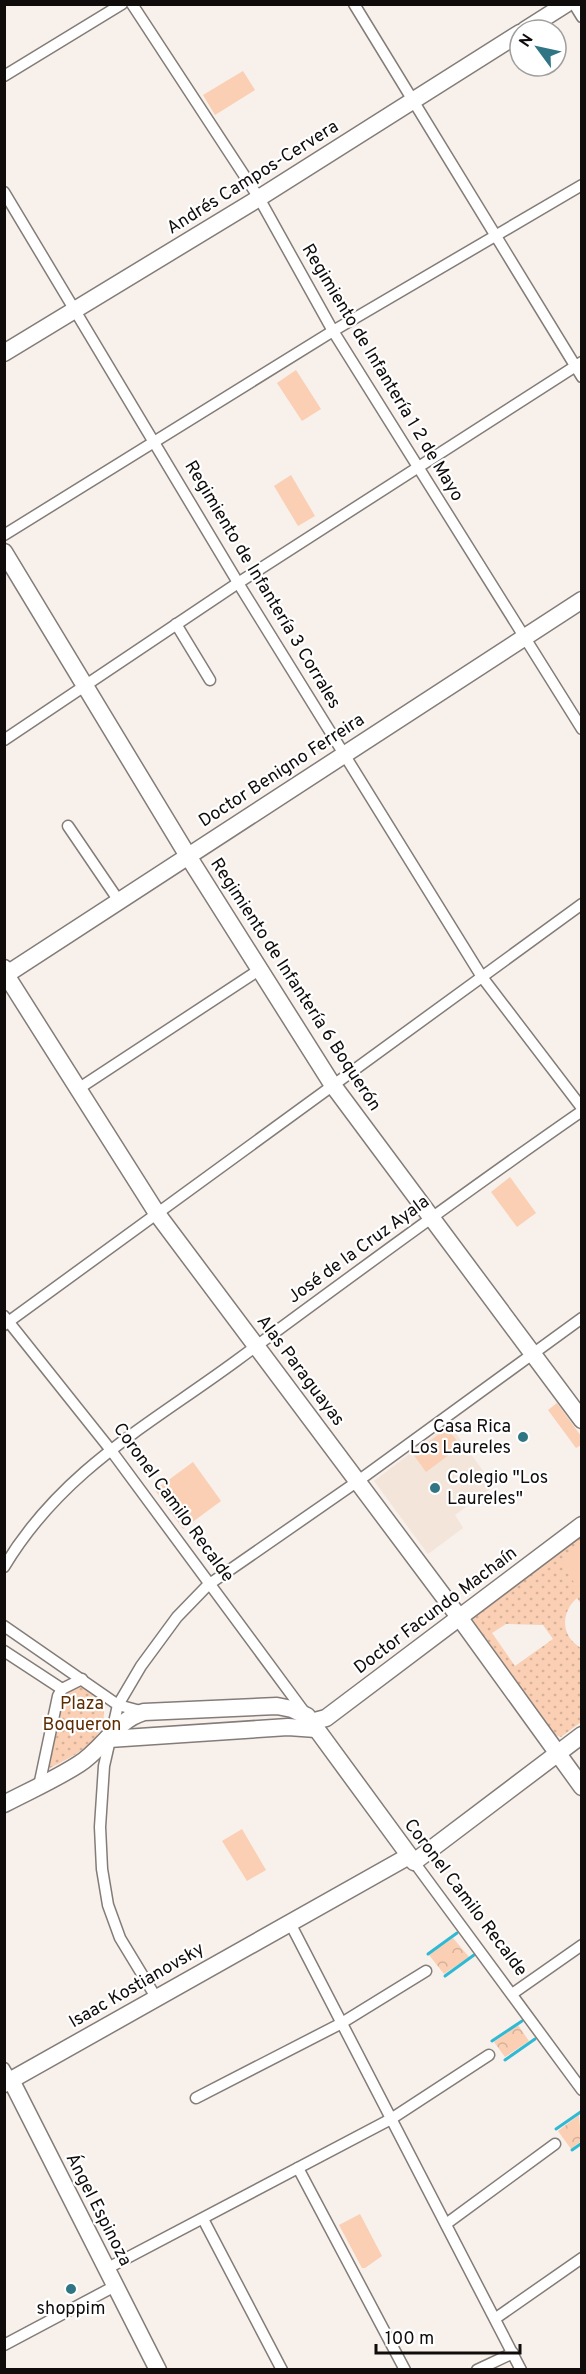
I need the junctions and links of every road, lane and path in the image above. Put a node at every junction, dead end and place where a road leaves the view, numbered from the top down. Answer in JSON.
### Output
{"nodes":[{"id":1,"x":122,"y":4,"type":"edge"},
{"id":2,"x":132,"y":4,"type":"edge"},
{"id":3,"x":354,"y":4,"type":"edge"},
{"id":4,"x":566,"y":4,"type":"edge"},
{"id":5,"x":574,"y":4,"type":"edge"},
{"id":6,"x":582,"y":17,"type":"edge"},
{"id":7,"x":544,"y":18,"type":"edge"},
{"id":8,"x":508,"y":40,"type":"edge"},
{"id":9,"x":4,"y":76,"type":"edge"},
{"id":10,"x":412,"y":100,"type":"junction"},
{"id":11,"x":582,"y":185,"type":"edge"},
{"id":12,"x":4,"y":192,"type":"edge"},
{"id":13,"x":259,"y":198,"type":"junction"},
{"id":14,"x":495,"y":237,"type":"junction"},
{"id":15,"x":76,"y":310,"type":"junction"},
{"id":16,"x":333,"y":331,"type":"junction"},
{"id":17,"x":4,"y":353,"type":"edge"},
{"id":18,"x":578,"y":364,"type":"edge"},
{"id":19,"x":582,"y":377,"type":"edge"},
{"id":20,"x":156,"y":442,"type":"junction"},
{"id":21,"x":419,"y":466,"type":"junction"},
{"id":22,"x":4,"y":535,"type":"edge"},
{"id":23,"x":4,"y":552,"type":"edge"},
{"id":24,"x":238,"y":583,"type":"junction"},
{"id":25,"x":582,"y":600,"type":"edge"},
{"id":26,"x":176,"y":624,"type":"junction"},
{"id":27,"x":525,"y":637,"type":"junction"},
{"id":28,"x":210,"y":680,"type":"dead end"},
{"id":29,"x":84,"y":686,"type":"junction"},
{"id":30,"x":582,"y":729,"type":"edge"},
{"id":31,"x":4,"y":740,"type":"edge"},
{"id":32,"x":344,"y":754,"type":"junction"},
{"id":33,"x":68,"y":826,"type":"dead end"},
{"id":34,"x":188,"y":856,"type":"junction"},
{"id":35,"x":119,"y":901,"type":"junction"},
{"id":36,"x":582,"y":904,"type":"edge"},
{"id":37,"x":259,"y":970,"type":"junction"},
{"id":38,"x":6,"y":972,"type":"edge"},
{"id":39,"x":482,"y":977,"type":"junction"},
{"id":40,"x":332,"y":1084,"type":"junction"},
{"id":41,"x":78,"y":1089,"type":"junction"},
{"id":42,"x":582,"y":1109,"type":"edge"},
{"id":43,"x":158,"y":1215,"type":"junction"},
{"id":44,"x":430,"y":1218,"type":"junction"},
{"id":45,"x":582,"y":1318,"type":"edge"},
{"id":46,"x":6,"y":1321,"type":"edge"},
{"id":47,"x":257,"y":1345,"type":"junction"},
{"id":48,"x":532,"y":1353,"type":"junction"},
{"id":49,"x":582,"y":1420,"type":"edge"},
{"id":50,"x":110,"y":1449,"type":"junction"},
{"id":51,"x":358,"y":1481,"type":"junction"},
{"id":52,"x":582,"y":1525,"type":"edge"},
{"id":53,"x":4,"y":1567,"type":"edge"},
{"id":54,"x":208,"y":1585,"type":"junction"},
{"id":55,"x":459,"y":1617,"type":"junction"},
{"id":56,"x":4,"y":1626,"type":"edge"},
{"id":57,"x":4,"y":1651,"type":"edge"},
{"id":58,"x":82,"y":1679,"type":"junction"},
{"id":59,"x":62,"y":1689,"type":"junction"},
{"id":60,"x":118,"y":1705,"type":"junction"},
{"id":61,"x":144,"y":1712,"type":"junction"},
{"id":62,"x":312,"y":1722,"type":"junction"},
{"id":63,"x":582,"y":1735,"type":"edge"},
{"id":64,"x":109,"y":1739,"type":"junction"},
{"id":65,"x":556,"y":1753,"type":"junction"},
{"id":66,"x":39,"y":1786,"type":"junction"},
{"id":67,"x":582,"y":1787,"type":"edge"},
{"id":68,"x":4,"y":1804,"type":"edge"},
{"id":69,"x":412,"y":1859,"type":"junction"},
{"id":70,"x":290,"y":1923,"type":"junction"},
{"id":71,"x":582,"y":1945,"type":"edge"},
{"id":72,"x":426,"y":1971,"type":"dead end"},
{"id":73,"x":512,"y":1994,"type":"junction"},
{"id":74,"x":157,"y":1999,"type":"junction"},
{"id":75,"x":340,"y":2024,"type":"junction"},
{"id":76,"x":489,"y":2055,"type":"dead end"},
{"id":77,"x":7,"y":2078,"type":"edge"},
{"id":78,"x":582,"y":2090,"type":"edge"},
{"id":79,"x":196,"y":2098,"type":"dead end"},
{"id":80,"x":391,"y":2119,"type":"junction"},
{"id":81,"x":555,"y":2144,"type":"dead end"},
{"id":82,"x":298,"y":2168,"type":"junction"},
{"id":83,"x":203,"y":2219,"type":"junction"},
{"id":84,"x":446,"y":2224,"type":"junction"},
{"id":85,"x":582,"y":2258,"type":"edge"},
{"id":86,"x":106,"y":2269,"type":"junction"},
{"id":87,"x":115,"y":2286,"type":"junction"},
{"id":88,"x":496,"y":2318,"type":"junction"},
{"id":89,"x":4,"y":2345,"type":"edge"},
{"id":90,"x":513,"y":2353,"type":"junction"},
{"id":91,"x":158,"y":2370,"type":"edge"},
{"id":92,"x":282,"y":2370,"type":"edge"},
{"id":93,"x":405,"y":2370,"type":"edge"},
{"id":94,"x":477,"y":2370,"type":"edge"},
{"id":95,"x":521,"y":2370,"type":"edge"}],
"edges":[{"from":1,"to":9,"type":"street"},
{"from":2,"to":13,"type":"street","name":"Regimiento de Infantería 1 2 de Mayo"},
{"from":3,"to":10,"type":"street"},
{"from":4,"to":7,"type":"street"},
{"from":5,"to":6,"type":"street"},
{"from":8,"to":10,"type":"street","name":"Andrés Campos-Cervera"},
{"from":10,"to":13,"type":"street","name":"Andrés Campos-Cervera"},
{"from":10,"to":14,"type":"street"},
{"from":11,"to":14,"type":"street"},
{"from":12,"to":15,"type":"street","name":"Regimiento de Infantería 3 Corrales"},
{"from":13,"to":15,"type":"street","name":"Andrés Campos-Cervera"},
{"from":13,"to":16,"type":"street","name":"Regimiento de Infantería 1 2 de Mayo"},
{"from":14,"to":16,"type":"street"},
{"from":14,"to":18,"type":"street"},
{"from":15,"to":17,"type":"street","name":"Andrés Campos-Cervera"},
{"from":15,"to":20,"type":"street","name":"Regimiento de Infantería 3 Corrales"},
{"from":16,"to":20,"type":"street"},
{"from":16,"to":21,"type":"street","name":"Regimiento de Infantería 1 2 de Mayo"},
{"from":18,"to":19,"type":"street"},
{"from":18,"to":21,"type":"street"},
{"from":20,"to":22,"type":"street"},
{"from":20,"to":24,"type":"street","name":"Regimiento de Infantería 3 Corrales"},
{"from":21,"to":24,"type":"street"},
{"from":21,"to":27,"type":"street","name":"Regimiento de Infantería 1 2 de Mayo"},
{"from":23,"to":29,"type":"street","name":"Regimiento de Infantería 6 Boquerón"},
{"from":24,"to":26,"type":"street"},
{"from":24,"to":32,"type":"street","name":"Regimiento de Infantería 3 Corrales"},
{"from":25,"to":27,"type":"street","name":"Doctor Benigno Ferreira"},
{"from":26,"to":28,"type":"street"},
{"from":26,"to":29,"type":"street"},
{"from":27,"to":30,"type":"street","name":"Regimiento de Infantería 1 2 de Mayo"},
{"from":27,"to":32,"type":"street","name":"Doctor Benigno Ferreira"},
{"from":29,"to":31,"type":"street"},
{"from":29,"to":34,"type":"street","name":"Regimiento de Infantería 6 Boquerón"},
{"from":32,"to":34,"type":"street","name":"Doctor Benigno Ferreira"},
{"from":32,"to":39,"type":"street","name":"Regimiento de Infantería 3 Corrales"},
{"from":33,"to":35,"type":"street"},
{"from":34,"to":35,"type":"street","name":"Doctor Benigno Ferreira"},
{"from":34,"to":37,"type":"street","name":"Regimiento de Infantería 6 Boquerón"},
{"from":35,"to":38,"type":"street","name":"Doctor Benigno Ferreira"},
{"from":36,"to":39,"type":"street"},
{"from":37,"to":40,"type":"street","name":"Regimiento de Infantería 6 Boquerón"},
{"from":37,"to":41,"type":"street"},
{"from":38,"to":41,"type":"street","name":"Alas Paraguayas"},
{"from":39,"to":40,"type":"street"},
{"from":39,"to":42,"type":"street","name":"Regimiento de Infantería 3 Corrales"},
{"from":40,"to":43,"type":"street"},
{"from":40,"to":44,"type":"street","name":"Regimiento de Infantería 6 Boquerón"},
{"from":41,"to":43,"type":"street","name":"Alas Paraguayas"},
{"from":42,"to":44,"type":"street","name":"José de la Cruz Ayala"},
{"from":43,"to":46,"type":"street"},
{"from":43,"to":47,"type":"street","name":"Alas Paraguayas"},
{"from":44,"to":47,"type":"street","name":"José de la Cruz Ayala"},
{"from":44,"to":48,"type":"street","name":"Regimiento de Infantería 6 Boquerón"},
{"from":45,"to":48,"type":"street"},
{"from":46,"to":50,"type":"street","name":"Coronel Camilo Recalde"},
{"from":47,"to":50,"type":"street","name":"José de la Cruz Ayala"},
{"from":47,"to":51,"type":"street","name":"Alas Paraguayas"},
{"from":48,"to":49,"type":"street","name":"Regimiento de Infantería 6 Boquerón"},
{"from":48,"to":51,"type":"street"},
{"from":50,"to":53,"type":"street","name":"José de la Cruz Ayala"},
{"from":50,"to":54,"type":"street","name":"Coronel Camilo Recalde"},
{"from":51,"to":54,"type":"street"},
{"from":51,"to":55,"type":"street","name":"Alas Paraguayas"},
{"from":52,"to":55,"type":"street","name":"Doctor Facundo Machaín"},
{"from":54,"to":60,"type":"street"},
{"from":54,"to":62,"type":"street","name":"Coronel Camilo Recalde"},
{"from":55,"to":62,"type":"street","name":"Doctor Facundo Machaín"},
{"from":55,"to":65,"type":"street","name":"Alas Paraguayas"},
{"from":56,"to":58,"type":"street"},
{"from":57,"to":59,"type":"street"},
{"from":58,"to":59,"type":"street"},
{"from":58,"to":60,"type":"street"},
{"from":59,"to":66,"type":"street"},
{"from":60,"to":61,"type":"street"},
{"from":60,"to":64,"type":"street"},
{"from":61,"to":62,"type":"street"},
{"from":61,"to":64,"type":"street"},
{"from":62,"to":64,"type":"street","name":"Doctor Facundo Machaín"},
{"from":62,"to":69,"type":"street","name":"Coronel Camilo Recalde"},
{"from":63,"to":65,"type":"street"},
{"from":64,"to":66,"type":"street"},
{"from":64,"to":74,"type":"street"},
{"from":65,"to":67,"type":"street","name":"Alas Paraguayas"},
{"from":65,"to":69,"type":"street"},
{"from":66,"to":68,"type":"street"},
{"from":69,"to":70,"type":"street","name":"Isaac Kostianovsky"},
{"from":69,"to":73,"type":"street","name":"Coronel Camilo Recalde"},
{"from":70,"to":74,"type":"street","name":"Isaac Kostianovsky"},
{"from":70,"to":75,"type":"street"},
{"from":71,"to":73,"type":"street"},
{"from":72,"to":75,"type":"street"},
{"from":73,"to":78,"type":"street","name":"Coronel Camilo Recalde"},
{"from":74,"to":77,"type":"street","name":"Isaac Kostianovsky"},
{"from":75,"to":79,"type":"street"},
{"from":75,"to":80,"type":"street"},
{"from":76,"to":80,"type":"street"},
{"from":77,"to":86,"type":"street","name":"Ángel Espinoza"},
{"from":80,"to":82,"type":"street"},
{"from":80,"to":84,"type":"street"},
{"from":81,"to":84,"type":"street"},
{"from":82,"to":83,"type":"street"},
{"from":82,"to":93,"type":"street"},
{"from":83,"to":86,"type":"street"},
{"from":83,"to":92,"type":"street"},
{"from":84,"to":88,"type":"street"},
{"from":85,"to":88,"type":"street"},
{"from":86,"to":87,"type":"street","name":"Ángel Espinoza"},
{"from":87,"to":89,"type":"street"},
{"from":87,"to":91,"type":"street","name":"Ángel Espinoza"},
{"from":88,"to":90,"type":"street"},
{"from":90,"to":94,"type":"street"},
{"from":90,"to":95,"type":"street"}]}
